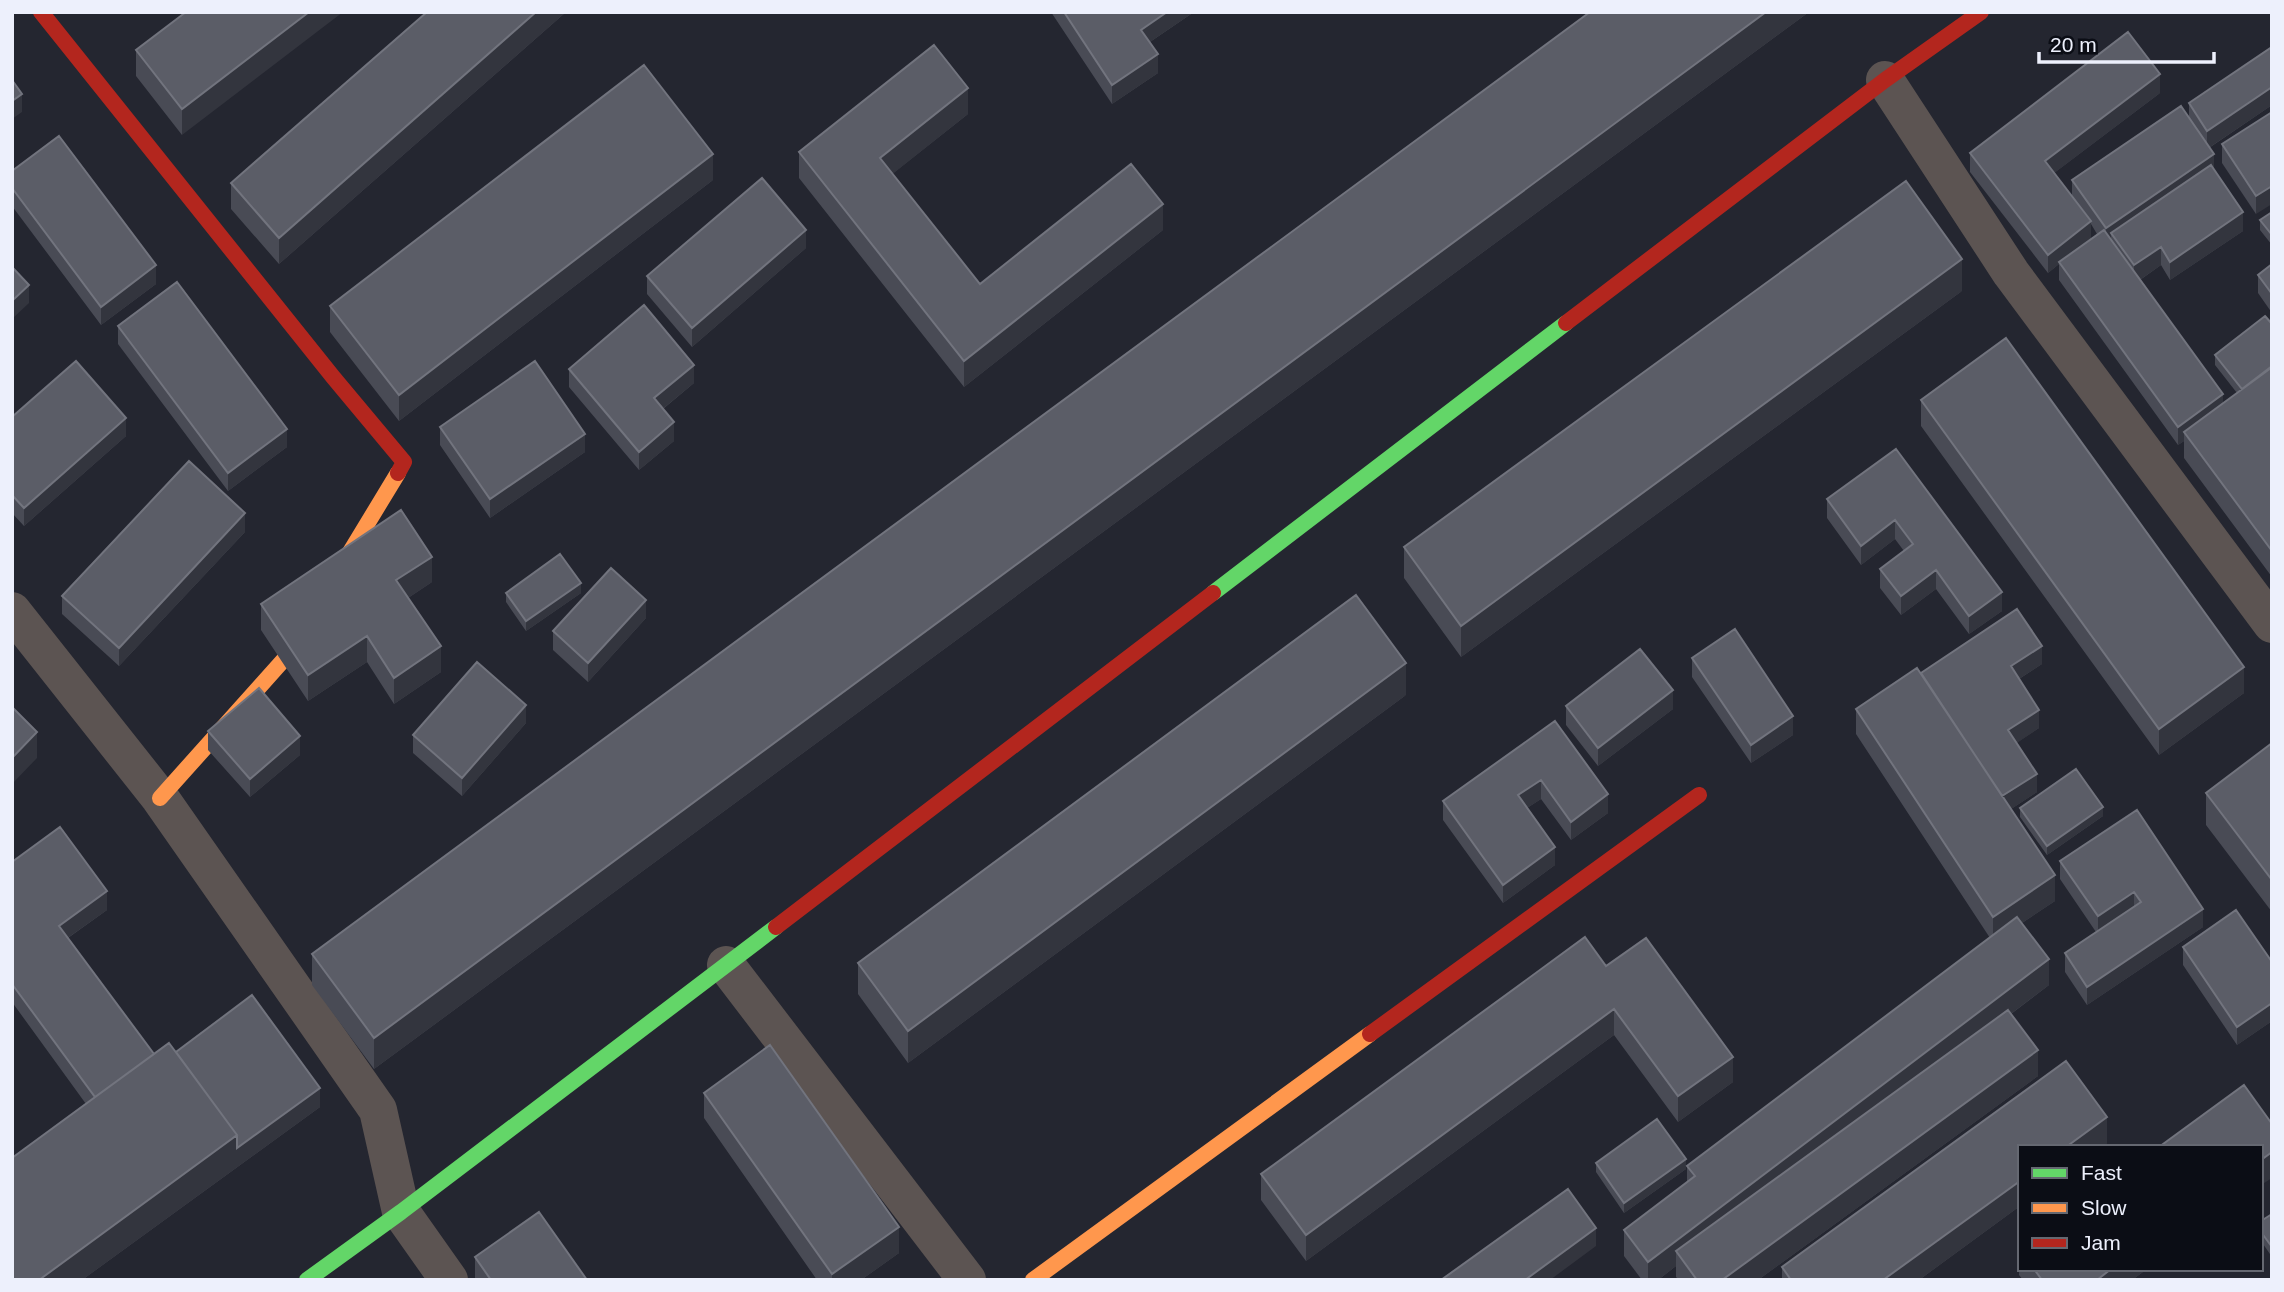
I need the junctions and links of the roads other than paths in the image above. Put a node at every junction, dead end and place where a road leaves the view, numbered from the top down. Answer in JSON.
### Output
{"nodes":[{"id":1,"x":41,"y":12,"type":"edge"},
{"id":2,"x":1981,"y":12,"type":"edge"},
{"id":3,"x":1885,"y":80,"type":"junction"},
{"id":4,"x":12,"y":611,"type":"edge"},
{"id":5,"x":2272,"y":624,"type":"edge"},
{"id":6,"x":1699,"y":795,"type":"dead end"},
{"id":7,"x":160,"y":798,"type":"junction"},
{"id":8,"x":726,"y":965,"type":"junction"},
{"id":9,"x":401,"y":1212,"type":"junction"},
{"id":10,"x":307,"y":1280,"type":"edge"},
{"id":11,"x":449,"y":1280,"type":"edge"},
{"id":12,"x":967,"y":1280,"type":"edge"},
{"id":13,"x":1033,"y":1280,"type":"edge"}],
"edges":[{"from":1,"to":7,"type":"street"},
{"from":2,"to":3,"type":"street"},
{"from":3,"to":5,"type":"street"},
{"from":3,"to":8,"type":"street"},
{"from":4,"to":7,"type":"street"},
{"from":6,"to":13,"type":"street"},
{"from":7,"to":9,"type":"street"},
{"from":8,"to":9,"type":"street"},
{"from":8,"to":12,"type":"street"},
{"from":9,"to":10,"type":"street"},
{"from":9,"to":11,"type":"street"}]}
